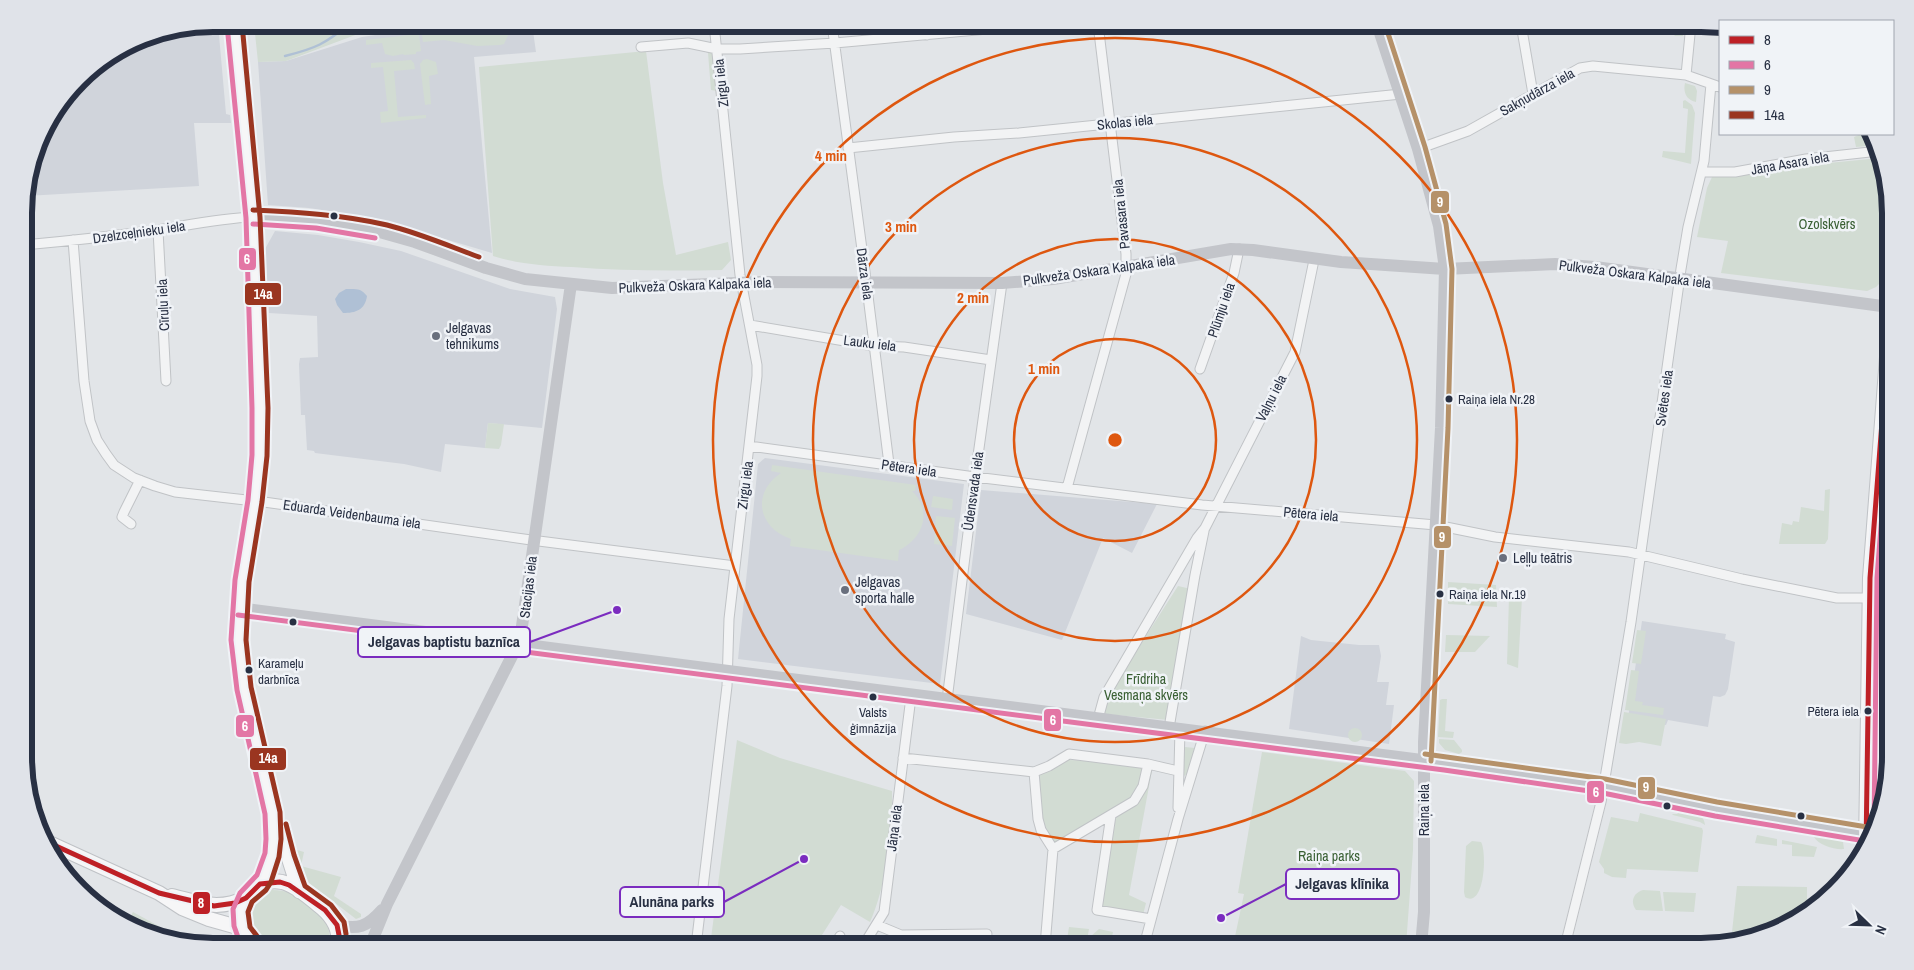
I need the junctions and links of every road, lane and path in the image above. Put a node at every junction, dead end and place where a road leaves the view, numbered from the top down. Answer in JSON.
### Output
{"nodes":[{"id":1,"x":235,"y":32,"type":"edge"},
{"id":2,"x":715,"y":32,"type":"edge"},
{"id":3,"x":833,"y":32,"type":"edge"},
{"id":4,"x":927,"y":32,"type":"edge"},
{"id":5,"x":958,"y":32,"type":"edge"},
{"id":6,"x":1099,"y":32,"type":"edge"},
{"id":7,"x":1380,"y":32,"type":"edge"},
{"id":8,"x":1522,"y":32,"type":"edge"},
{"id":9,"x":1689,"y":32,"type":"edge"},
{"id":10,"x":927,"y":35,"type":"junction"},
{"id":11,"x":835,"y":44,"type":"junction"},
{"id":12,"x":641,"y":47,"type":"dead end"},
{"id":13,"x":717,"y":49,"type":"junction"},
{"id":14,"x":1686,"y":74,"type":"junction"},
{"id":15,"x":1716,"y":86,"type":"edge"},
{"id":16,"x":1401,"y":94,"type":"junction"},
{"id":17,"x":1533,"y":94,"type":"junction"},
{"id":18,"x":1111,"y":123,"type":"junction"},
{"id":19,"x":848,"y":148,"type":"junction"},
{"id":20,"x":1418,"y":149,"type":"junction"},
{"id":21,"x":1871,"y":152,"type":"edge"},
{"id":22,"x":1702,"y":172,"type":"junction"},
{"id":23,"x":253,"y":217,"type":"junction"},
{"id":24,"x":158,"y":230,"type":"junction"},
{"id":25,"x":74,"y":240,"type":"junction"},
{"id":26,"x":32,"y":244,"type":"edge"},
{"id":27,"x":1239,"y":249,"type":"junction"},
{"id":28,"x":1314,"y":260,"type":"junction"},
{"id":29,"x":1126,"y":268,"type":"junction"},
{"id":30,"x":1445,"y":269,"type":"junction"},
{"id":31,"x":1680,"y":278,"type":"junction"},
{"id":32,"x":742,"y":282,"type":"junction"},
{"id":33,"x":866,"y":282,"type":"junction"},
{"id":34,"x":1002,"y":283,"type":"junction"},
{"id":35,"x":571,"y":284,"type":"junction"},
{"id":36,"x":1882,"y":306,"type":"edge"},
{"id":37,"x":750,"y":325,"type":"junction"},
{"id":38,"x":874,"y":346,"type":"junction"},
{"id":39,"x":991,"y":360,"type":"junction"},
{"id":40,"x":1200,"y":369,"type":"dead end"},
{"id":41,"x":166,"y":380,"type":"dead end"},
{"id":42,"x":749,"y":446,"type":"junction"},
{"id":43,"x":889,"y":464,"type":"junction"},
{"id":44,"x":1882,"y":464,"type":"edge"},
{"id":45,"x":975,"y":477,"type":"junction"},
{"id":46,"x":140,"y":480,"type":"junction"},
{"id":47,"x":1067,"y":488,"type":"junction"},
{"id":48,"x":255,"y":501,"type":"junction"},
{"id":49,"x":1215,"y":506,"type":"junction"},
{"id":50,"x":131,"y":524,"type":"dead end"},
{"id":51,"x":1436,"y":525,"type":"junction"},
{"id":52,"x":1205,"y":528,"type":"junction"},
{"id":53,"x":534,"y":540,"type":"junction"},
{"id":54,"x":1640,"y":554,"type":"junction"},
{"id":55,"x":735,"y":566,"type":"junction"},
{"id":56,"x":1882,"y":597,"type":"edge"},
{"id":57,"x":1870,"y":598,"type":"junction"},
{"id":58,"x":239,"y":608,"type":"junction"},
{"id":59,"x":518,"y":644,"type":"junction"},
{"id":60,"x":729,"y":671,"type":"junction"},
{"id":61,"x":947,"y":700,"type":"junction"},
{"id":62,"x":910,"y":706,"type":"dead end"},
{"id":63,"x":1098,"y":719,"type":"junction"},
{"id":64,"x":1175,"y":728,"type":"junction"},
{"id":65,"x":1205,"y":732,"type":"junction"},
{"id":66,"x":903,"y":758,"type":"junction"},
{"id":67,"x":1424,"y":761,"type":"junction"},
{"id":68,"x":1148,"y":764,"type":"junction"},
{"id":69,"x":1178,"y":771,"type":"junction"},
{"id":70,"x":1034,"y":772,"type":"junction"},
{"id":71,"x":1604,"y":786,"type":"junction"},
{"id":72,"x":273,"y":813,"type":"junction"},
{"id":73,"x":1111,"y":815,"type":"junction"},
{"id":74,"x":1178,"y":819,"type":"junction"},
{"id":75,"x":1868,"y":826,"type":"edge"},
{"id":76,"x":1863,"y":838,"type":"edge"},
{"id":77,"x":57,"y":847,"type":"edge"},
{"id":78,"x":1054,"y":849,"type":"junction"},
{"id":79,"x":260,"y":884,"type":"junction"},
{"id":80,"x":299,"y":891,"type":"junction"},
{"id":81,"x":159,"y":893,"type":"junction"},
{"id":82,"x":246,"y":898,"type":"junction"},
{"id":83,"x":387,"y":904,"type":"junction"},
{"id":84,"x":1151,"y":919,"type":"junction"},
{"id":85,"x":877,"y":925,"type":"junction"},
{"id":86,"x":241,"y":928,"type":"junction"},
{"id":87,"x":987,"y":934,"type":"dead end"},
{"id":88,"x":338,"y":935,"type":"edge"},
{"id":89,"x":246,"y":938,"type":"edge"},
{"id":90,"x":373,"y":938,"type":"edge"},
{"id":91,"x":697,"y":938,"type":"edge"},
{"id":92,"x":868,"y":938,"type":"edge"},
{"id":93,"x":1046,"y":938,"type":"edge"},
{"id":94,"x":1146,"y":938,"type":"edge"},
{"id":95,"x":1422,"y":938,"type":"edge"},
{"id":96,"x":1567,"y":938,"type":"edge"}],
"edges":[{"from":1,"to":23,"type":"main road"},
{"from":2,"to":13,"type":"street","name":"Zirgu iela"},
{"from":3,"to":11,"type":"street","name":"Dārza iela"},
{"from":4,"to":10,"type":"street"},
{"from":5,"to":10,"type":"street"},
{"from":6,"to":18,"type":"street","name":"Pavasara iela"},
{"from":7,"to":16,"type":"street","name":"Raiņa iela"},
{"from":8,"to":17,"type":"street"},
{"from":9,"to":14,"type":"street"},
{"from":10,"to":11,"type":"street"},
{"from":11,"to":13,"type":"street"},
{"from":11,"to":19,"type":"street","name":"Dārza iela"},
{"from":12,"to":13,"type":"street"},
{"from":13,"to":32,"type":"street","name":"Zirgu iela"},
{"from":14,"to":15,"type":"street","name":"Sakņudārza iela"},
{"from":14,"to":17,"type":"street","name":"Sakņudārza iela"},
{"from":15,"to":22,"type":"street","name":"Svētes iela"},
{"from":16,"to":18,"type":"street","name":"Skolas iela"},
{"from":16,"to":20,"type":"street","name":"Raiņa iela"},
{"from":17,"to":20,"type":"street","name":"Sakņudārza iela"},
{"from":18,"to":19,"type":"street","name":"Skolas iela"},
{"from":18,"to":29,"type":"street","name":"Pavasara iela"},
{"from":19,"to":33,"type":"street","name":"Dārza iela"},
{"from":20,"to":30,"type":"street","name":"Raiņa iela"},
{"from":21,"to":22,"type":"street","name":"Jāņa Asara iela"},
{"from":22,"to":31,"type":"street","name":"Svētes iela"},
{"from":23,"to":24,"type":"street","name":"Dzelzceļnieku iela"},
{"from":23,"to":35,"type":"street","name":"Pulkveža Oskara Kalpaka iela"},
{"from":23,"to":48,"type":"main road"},
{"from":24,"to":25,"type":"street","name":"Dzelzceļnieku iela"},
{"from":24,"to":41,"type":"street","name":"Cīruļu iela"},
{"from":25,"to":26,"type":"street","name":"Dzelzceļnieku iela"},
{"from":25,"to":46,"type":"street","name":"Eduarda Veidenbauma iela"},
{"from":27,"to":28,"type":"street","name":"Pulkveža Oskara Kalpaka iela"},
{"from":27,"to":29,"type":"street","name":"Pulkveža Oskara Kalpaka iela"},
{"from":27,"to":40,"type":"street","name":"Plūmju iela"},
{"from":28,"to":30,"type":"street","name":"Pulkveža Oskara Kalpaka iela"},
{"from":28,"to":49,"type":"street","name":"Vaļņu iela"},
{"from":29,"to":34,"type":"street","name":"Pulkveža Oskara Kalpaka iela"},
{"from":29,"to":47,"type":"street","name":"Pavasara iela"},
{"from":30,"to":31,"type":"street","name":"Pulkveža Oskara Kalpaka iela"},
{"from":30,"to":51,"type":"street","name":"Raiņa iela"},
{"from":31,"to":36,"type":"street","name":"Pulkveža Oskara Kalpaka iela"},
{"from":31,"to":54,"type":"street","name":"Svētes iela"},
{"from":32,"to":33,"type":"street","name":"Pulkveža Oskara Kalpaka iela"},
{"from":32,"to":35,"type":"street","name":"Pulkveža Oskara Kalpaka iela"},
{"from":32,"to":37,"type":"street","name":"Zirgu iela"},
{"from":33,"to":34,"type":"street","name":"Pulkveža Oskara Kalpaka iela"},
{"from":33,"to":38,"type":"street","name":"Dārza iela"},
{"from":34,"to":39,"type":"street","name":"Ūdensvada iela"},
{"from":35,"to":53,"type":"street","name":"Stacijas iela"},
{"from":37,"to":38,"type":"street","name":"Lauku iela"},
{"from":37,"to":42,"type":"street","name":"Zirgu iela"},
{"from":38,"to":39,"type":"street","name":"Lauku iela"},
{"from":38,"to":43,"type":"street","name":"Dārza iela"},
{"from":39,"to":45,"type":"street","name":"Ūdensvada iela"},
{"from":42,"to":43,"type":"street","name":"Pētera iela"},
{"from":42,"to":55,"type":"street","name":"Zirgu iela"},
{"from":43,"to":45,"type":"street","name":"Pētera iela"},
{"from":44,"to":57,"type":"main road"},
{"from":45,"to":47,"type":"street","name":"Pētera iela"},
{"from":45,"to":61,"type":"street","name":"Ūdensvada iela"},
{"from":46,"to":48,"type":"street","name":"Eduarda Veidenbauma iela"},
{"from":46,"to":50,"type":"street"},
{"from":47,"to":49,"type":"street","name":"Pētera iela"},
{"from":48,"to":53,"type":"street","name":"Eduarda Veidenbauma iela"},
{"from":48,"to":58,"type":"main road"},
{"from":49,"to":51,"type":"street","name":"Pētera iela"},
{"from":49,"to":52,"type":"street","name":"Vaļņu iela"},
{"from":51,"to":54,"type":"street","name":"Pētera iela"},
{"from":51,"to":67,"type":"street","name":"Raiņa iela"},
{"from":52,"to":63,"type":"street","name":"Vaļņu iela"},
{"from":52,"to":64,"type":"street","name":"Vaļņu iela"},
{"from":53,"to":55,"type":"street","name":"Eduarda Veidenbauma iela"},
{"from":53,"to":59,"type":"street","name":"Stacijas iela"},
{"from":54,"to":57,"type":"street","name":"Pētera iela"},
{"from":54,"to":71,"type":"street","name":"Svētes iela"},
{"from":55,"to":60,"type":"street","name":"Zirgu iela"},
{"from":56,"to":57,"type":"street"},
{"from":57,"to":75,"type":"main road"},
{"from":58,"to":59,"type":"street"},
{"from":58,"to":72,"type":"main road"},
{"from":59,"to":60,"type":"street"},
{"from":59,"to":83,"type":"street","name":"Stacijas iela"},
{"from":60,"to":61,"type":"street"},
{"from":60,"to":91,"type":"street","name":"Zirgu iela"},
{"from":61,"to":63,"type":"street"},
{"from":62,"to":66,"type":"street","name":"Jāņa iela"},
{"from":63,"to":64,"type":"street"},
{"from":64,"to":65,"type":"street"},
{"from":64,"to":69,"type":"street","name":"Vaļņu iela"},
{"from":65,"to":67,"type":"street"},
{"from":65,"to":74,"type":"street"},
{"from":66,"to":70,"type":"street"},
{"from":66,"to":85,"type":"street","name":"Jāņa iela"},
{"from":67,"to":71,"type":"street"},
{"from":67,"to":95,"type":"street","name":"Raiņa iela"},
{"from":68,"to":69,"type":"street"},
{"from":68,"to":70,"type":"street"},
{"from":68,"to":73,"type":"street"},
{"from":69,"to":74,"type":"street","name":"Vaļņu iela"},
{"from":70,"to":78,"type":"street"},
{"from":71,"to":76,"type":"street"},
{"from":71,"to":96,"type":"street","name":"Svētes iela"},
{"from":72,"to":79,"type":"main road"},
{"from":72,"to":80,"type":"main road"},
{"from":73,"to":78,"type":"street"},
{"from":73,"to":84,"type":"street"},
{"from":74,"to":84,"type":"street"},
{"from":77,"to":81,"type":"main road"},
{"from":78,"to":93,"type":"street"},
{"from":79,"to":80,"type":"main road"},
{"from":79,"to":82,"type":"main road"},
{"from":80,"to":88,"type":"main road"},
{"from":81,"to":82,"type":"main road"},
{"from":81,"to":86,"type":"main road"},
{"from":82,"to":86,"type":"main road"},
{"from":83,"to":88,"type":"street"},
{"from":83,"to":90,"type":"street","name":"Stacijas iela"},
{"from":84,"to":94,"type":"street"},
{"from":85,"to":87,"type":"street"},
{"from":85,"to":92,"type":"street","name":"Jāņa iela"},
{"from":86,"to":89,"type":"main road"}]}
